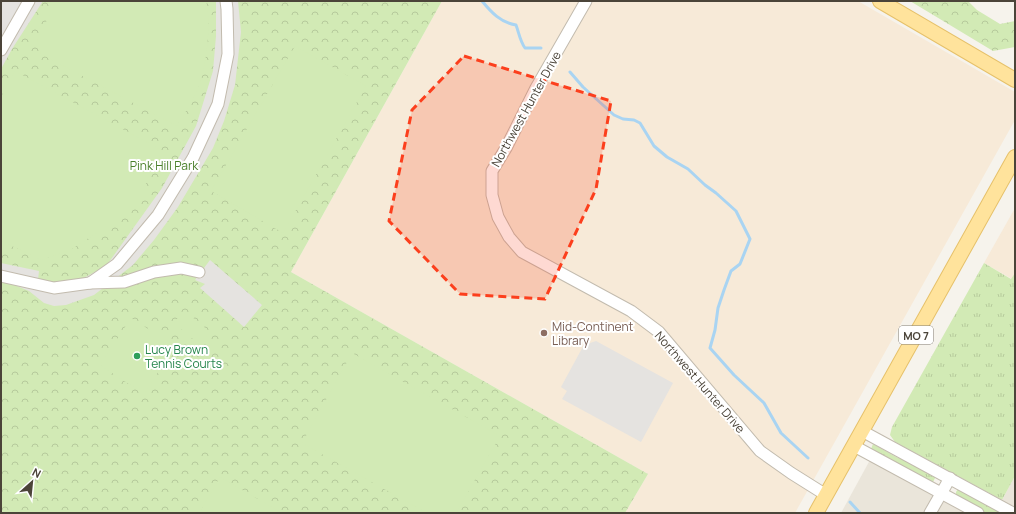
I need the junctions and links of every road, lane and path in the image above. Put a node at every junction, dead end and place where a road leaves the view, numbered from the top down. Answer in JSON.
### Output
{"nodes":[{"id":1,"x":29,"y":1,"type":"edge"},
{"id":2,"x":226,"y":1,"type":"edge"},
{"id":3,"x":586,"y":1,"type":"edge"},
{"id":4,"x":880,"y":1,"type":"edge"},
{"id":5,"x":1,"y":50,"type":"edge"},
{"id":6,"x":1015,"y":80,"type":"edge"},
{"id":7,"x":1015,"y":157,"type":"edge"},
{"id":8,"x":198,"y":272,"type":"dead end"},
{"id":9,"x":1,"y":276,"type":"edge"},
{"id":10,"x":90,"y":283,"type":"junction"},
{"id":11,"x":862,"y":431,"type":"junction"},
{"id":12,"x":854,"y":446,"type":"junction"},
{"id":13,"x":950,"y":478,"type":"junction"},
{"id":14,"x":942,"y":493,"type":"junction"},
{"id":15,"x":826,"y":495,"type":"junction"},
{"id":16,"x":816,"y":513,"type":"edge"},
{"id":17,"x":930,"y":513,"type":"edge"},
{"id":18,"x":978,"y":513,"type":"edge"},
{"id":19,"x":1013,"y":513,"type":"edge"}],
"edges":[{"from":1,"to":5,"type":"street"},
{"from":2,"to":10,"type":"street"},
{"from":3,"to":15,"type":"street","name":"Northwest Hunter Drive"},
{"from":4,"to":6,"type":"main road"},
{"from":7,"to":11,"type":"main road","number":"MO 7"},
{"from":8,"to":10,"type":"street"},
{"from":9,"to":10,"type":"street"},
{"from":11,"to":12,"type":"main road","number":"MO 7"},
{"from":11,"to":13,"type":"street"},
{"from":12,"to":14,"type":"street"},
{"from":12,"to":15,"type":"main road","number":"MO 7"},
{"from":13,"to":14,"type":"street"},
{"from":13,"to":19,"type":"street"},
{"from":14,"to":17,"type":"street"},
{"from":14,"to":18,"type":"street"},
{"from":15,"to":16,"type":"main road","number":"MO 7"}]}
